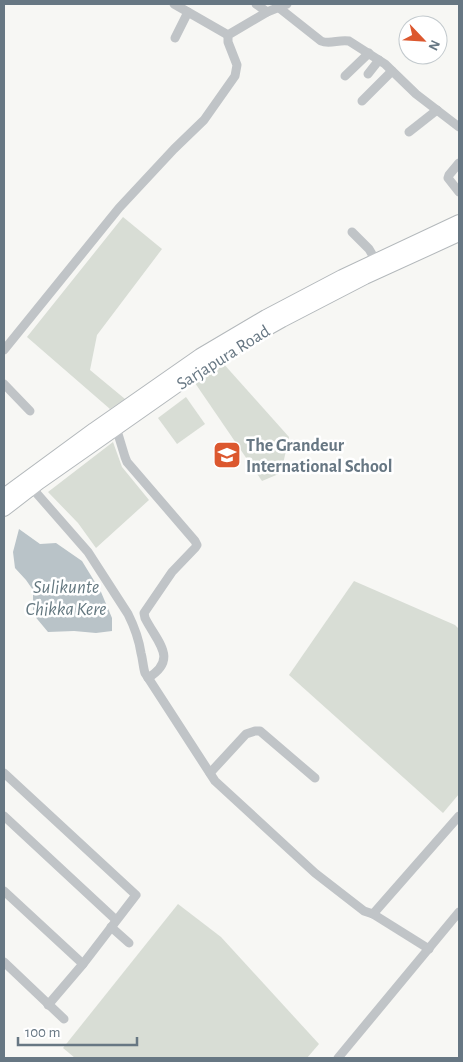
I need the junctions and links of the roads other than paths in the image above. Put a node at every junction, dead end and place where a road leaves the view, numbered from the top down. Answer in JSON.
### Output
{"nodes":[{"id":1,"x":174,"y":4,"type":"edge"},
{"id":2,"x":256,"y":4,"type":"edge"},
{"id":3,"x":283,"y":5,"type":"edge"},
{"id":4,"x":188,"y":12,"type":"junction"},
{"id":5,"x":267,"y":12,"type":"junction"},
{"id":6,"x":228,"y":36,"type":"junction"},
{"id":7,"x":175,"y":38,"type":"dead end"},
{"id":8,"x":369,"y":54,"type":"junction"},
{"id":9,"x":379,"y":60,"type":"junction"},
{"id":10,"x":392,"y":71,"type":"junction"},
{"id":11,"x":368,"y":74,"type":"dead end"},
{"id":12,"x":345,"y":76,"type":"dead end"},
{"id":13,"x":362,"y":101,"type":"dead end"},
{"id":14,"x":437,"y":110,"type":"junction"},
{"id":15,"x":459,"y":127,"type":"edge"},
{"id":16,"x":409,"y":132,"type":"dead end"},
{"id":17,"x":459,"y":163,"type":"edge"},
{"id":18,"x":459,"y":192,"type":"edge"},
{"id":19,"x":459,"y":222,"type":"edge"},
{"id":20,"x":352,"y":232,"type":"dead end"},
{"id":21,"x":459,"y":234,"type":"edge"},
{"id":22,"x":376,"y":261,"type":"junction"},
{"id":23,"x":4,"y":350,"type":"edge"},
{"id":24,"x":4,"y":384,"type":"edge"},
{"id":25,"x":30,"y":411,"type":"dead end"},
{"id":26,"x":114,"y":422,"type":"junction"},
{"id":27,"x":32,"y":488,"type":"junction"},
{"id":28,"x":4,"y":496,"type":"edge"},
{"id":29,"x":4,"y":509,"type":"edge"},
{"id":30,"x":148,"y":678,"type":"junction"},
{"id":31,"x":4,"y":773,"type":"edge"},
{"id":32,"x":210,"y":773,"type":"junction"},
{"id":33,"x":314,"y":778,"type":"dead end"},
{"id":34,"x":4,"y":816,"type":"edge"},
{"id":35,"x":459,"y":816,"type":"edge"},
{"id":36,"x":4,"y":891,"type":"edge"},
{"id":37,"x":459,"y":912,"type":"edge"},
{"id":38,"x":373,"y":914,"type":"junction"},
{"id":39,"x":114,"y":923,"type":"junction"},
{"id":40,"x":129,"y":943,"type":"dead end"},
{"id":41,"x":429,"y":949,"type":"junction"},
{"id":42,"x":4,"y":962,"type":"edge"},
{"id":43,"x":82,"y":964,"type":"junction"},
{"id":44,"x":48,"y":1004,"type":"junction"},
{"id":45,"x":64,"y":1019,"type":"dead end"},
{"id":46,"x":338,"y":1058,"type":"edge"}],
"edges":[{"from":1,"to":4,"type":"street"},
{"from":2,"to":5,"type":"street"},
{"from":3,"to":5,"type":"street"},
{"from":3,"to":8,"type":"street"},
{"from":4,"to":6,"type":"street"},
{"from":4,"to":7,"type":"street"},
{"from":5,"to":6,"type":"street"},
{"from":6,"to":23,"type":"street"},
{"from":8,"to":9,"type":"street"},
{"from":8,"to":12,"type":"street"},
{"from":9,"to":10,"type":"street"},
{"from":9,"to":11,"type":"street"},
{"from":10,"to":13,"type":"street"},
{"from":10,"to":14,"type":"street"},
{"from":14,"to":15,"type":"street"},
{"from":14,"to":16,"type":"street"},
{"from":17,"to":18,"type":"street"},
{"from":19,"to":22,"type":"main road","name":"Sarjapura Road"},
{"from":20,"to":22,"type":"street"},
{"from":21,"to":26,"type":"main road","name":"Sarjapura Road"},
{"from":22,"to":26,"type":"main road","name":"Sarjapura Road"},
{"from":24,"to":25,"type":"street"},
{"from":26,"to":27,"type":"main road","name":"Sarjapura Road"},
{"from":26,"to":28,"type":"main road","name":"Sarjapura Road"},
{"from":26,"to":30,"type":"street"},
{"from":27,"to":29,"type":"main road","name":"Sarjapura Road"},
{"from":27,"to":30,"type":"street"},
{"from":30,"to":32,"type":"street"},
{"from":31,"to":39,"type":"street"},
{"from":32,"to":33,"type":"street"},
{"from":32,"to":38,"type":"street"},
{"from":34,"to":39,"type":"street"},
{"from":35,"to":38,"type":"street"},
{"from":36,"to":43,"type":"street"},
{"from":37,"to":41,"type":"street"},
{"from":38,"to":41,"type":"street"},
{"from":39,"to":40,"type":"street"},
{"from":39,"to":43,"type":"street"},
{"from":41,"to":46,"type":"street"},
{"from":42,"to":44,"type":"street"},
{"from":43,"to":44,"type":"street"},
{"from":44,"to":45,"type":"street"}]}
